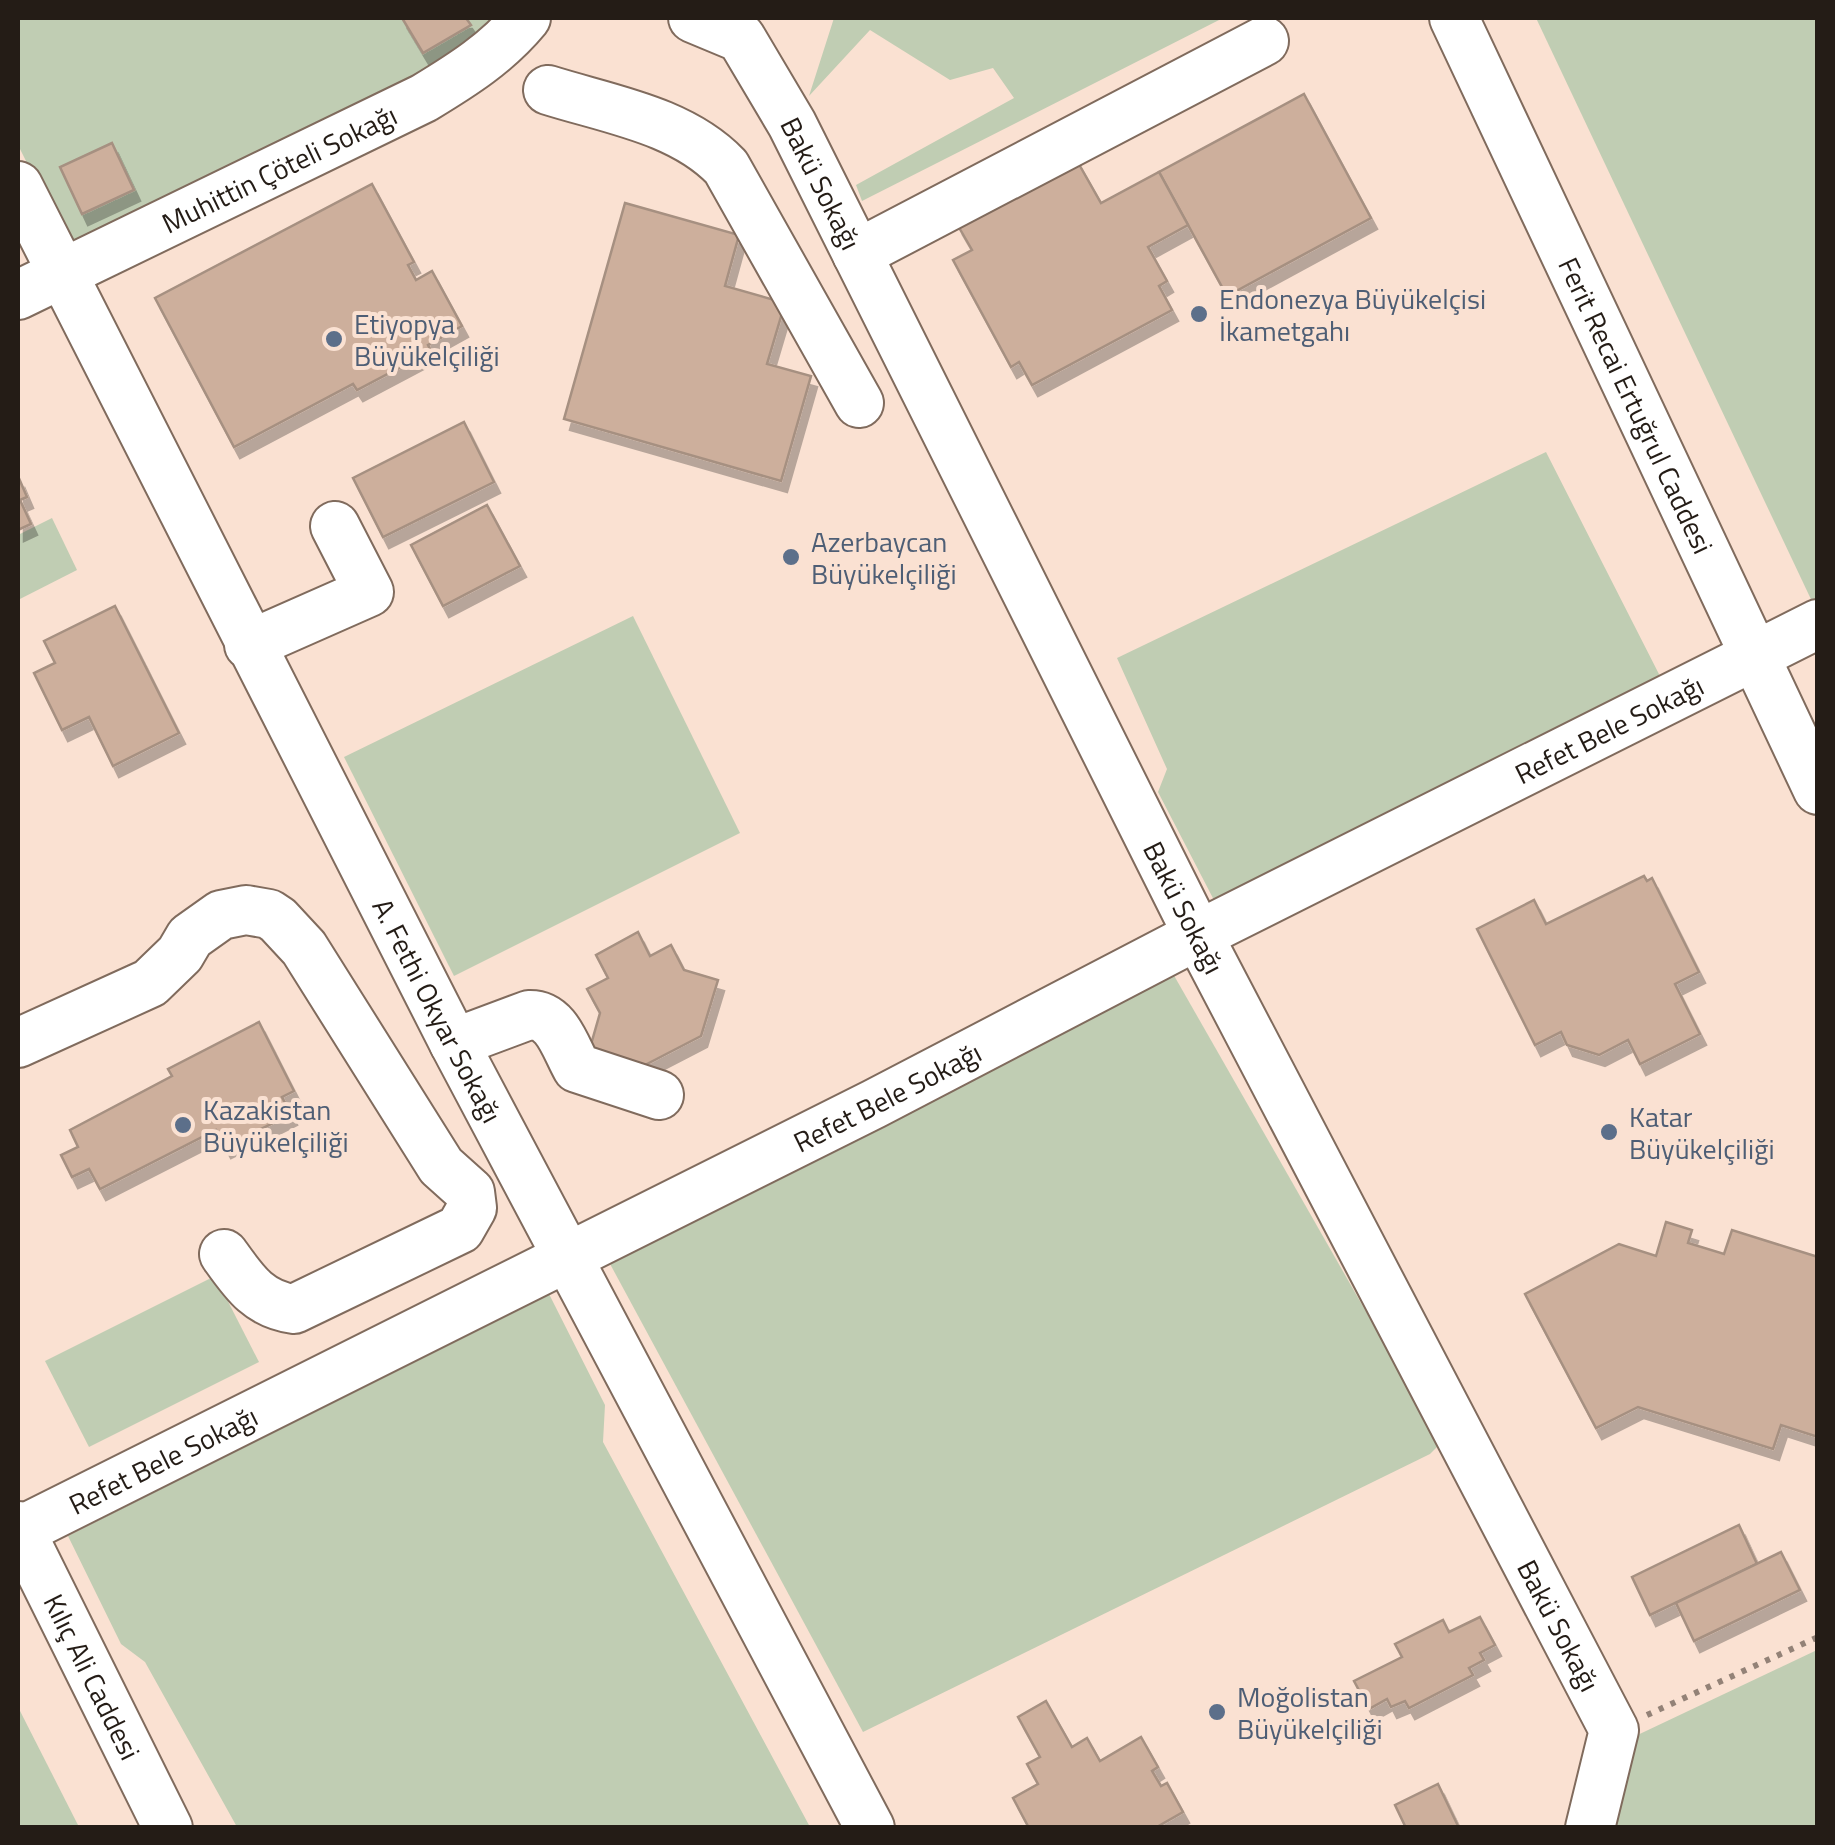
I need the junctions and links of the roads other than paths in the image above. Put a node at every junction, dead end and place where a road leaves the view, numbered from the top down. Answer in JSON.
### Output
{"nodes":[{"id":1,"x":526,"y":18,"type":"edge"},
{"id":2,"x":693,"y":18,"type":"edge"},
{"id":3,"x":1454,"y":18,"type":"edge"},
{"id":4,"x":1264,"y":41,"type":"dead end"},
{"id":5,"x":548,"y":90,"type":"dead end"},
{"id":6,"x":804,"y":149,"type":"junction"},
{"id":7,"x":733,"y":179,"type":"junction"},
{"id":8,"x":18,"y":186,"type":"edge"},
{"id":9,"x":858,"y":254,"type":"junction"},
{"id":10,"x":61,"y":273,"type":"junction"},
{"id":11,"x":18,"y":294,"type":"edge"},
{"id":12,"x":858,"y":403,"type":"dead end"},
{"id":13,"x":335,"y":526,"type":"dead end"},
{"id":14,"x":1818,"y":624,"type":"edge"},
{"id":15,"x":249,"y":645,"type":"junction"},
{"id":16,"x":1752,"y":654,"type":"junction"},
{"id":17,"x":1818,"y":790,"type":"edge"},
{"id":18,"x":1198,"y":935,"type":"junction"},
{"id":19,"x":18,"y":1043,"type":"edge"},
{"id":20,"x":454,"y":1044,"type":"junction"},
{"id":21,"x":659,"y":1095,"type":"dead end"},
{"id":22,"x":224,"y":1254,"type":"dead end"},
{"id":23,"x":566,"y":1256,"type":"junction"},
{"id":24,"x":18,"y":1529,"type":"edge"},
{"id":25,"x":168,"y":1828,"type":"edge"},
{"id":26,"x":870,"y":1828,"type":"edge"},
{"id":27,"x":1590,"y":1828,"type":"edge"}],
"edges":[{"from":1,"to":10,"type":"street","name":"Muhittin Çöteli Sokağı"},
{"from":2,"to":6,"type":"street","name":"Bakü Sokağı"},
{"from":3,"to":16,"type":"street","name":"Ferit Recai Ertuğrul Caddesi"},
{"from":4,"to":9,"type":"street"},
{"from":5,"to":7,"type":"street"},
{"from":6,"to":7,"type":"street"},
{"from":6,"to":9,"type":"street","name":"Bakü Sokağı"},
{"from":7,"to":12,"type":"street"},
{"from":8,"to":10,"type":"street","name":"A. Fethi Okyar Sokağı"},
{"from":9,"to":18,"type":"street","name":"Bakü Sokağı"},
{"from":10,"to":11,"type":"street","name":"Muhittin Çöteli Sokağı"},
{"from":10,"to":15,"type":"street","name":"A. Fethi Okyar Sokağı"},
{"from":13,"to":15,"type":"street"},
{"from":14,"to":16,"type":"street","name":"Refet Bele Sokağı"},
{"from":15,"to":20,"type":"street","name":"A. Fethi Okyar Sokağı"},
{"from":16,"to":17,"type":"street","name":"Ferit Recai Ertuğrul Caddesi"},
{"from":16,"to":18,"type":"street","name":"Refet Bele Sokağı"},
{"from":18,"to":23,"type":"street","name":"Refet Bele Sokağı"},
{"from":18,"to":27,"type":"street","name":"Bakü Sokağı"},
{"from":19,"to":22,"type":"street"},
{"from":20,"to":21,"type":"street"},
{"from":20,"to":23,"type":"street","name":"A. Fethi Okyar Sokağı"},
{"from":23,"to":24,"type":"street","name":"Refet Bele Sokağı"},
{"from":23,"to":26,"type":"street","name":"A. Fethi Okyar Sokağı"},
{"from":24,"to":25,"type":"street","name":"Kılıç Ali Caddesi"}]}
